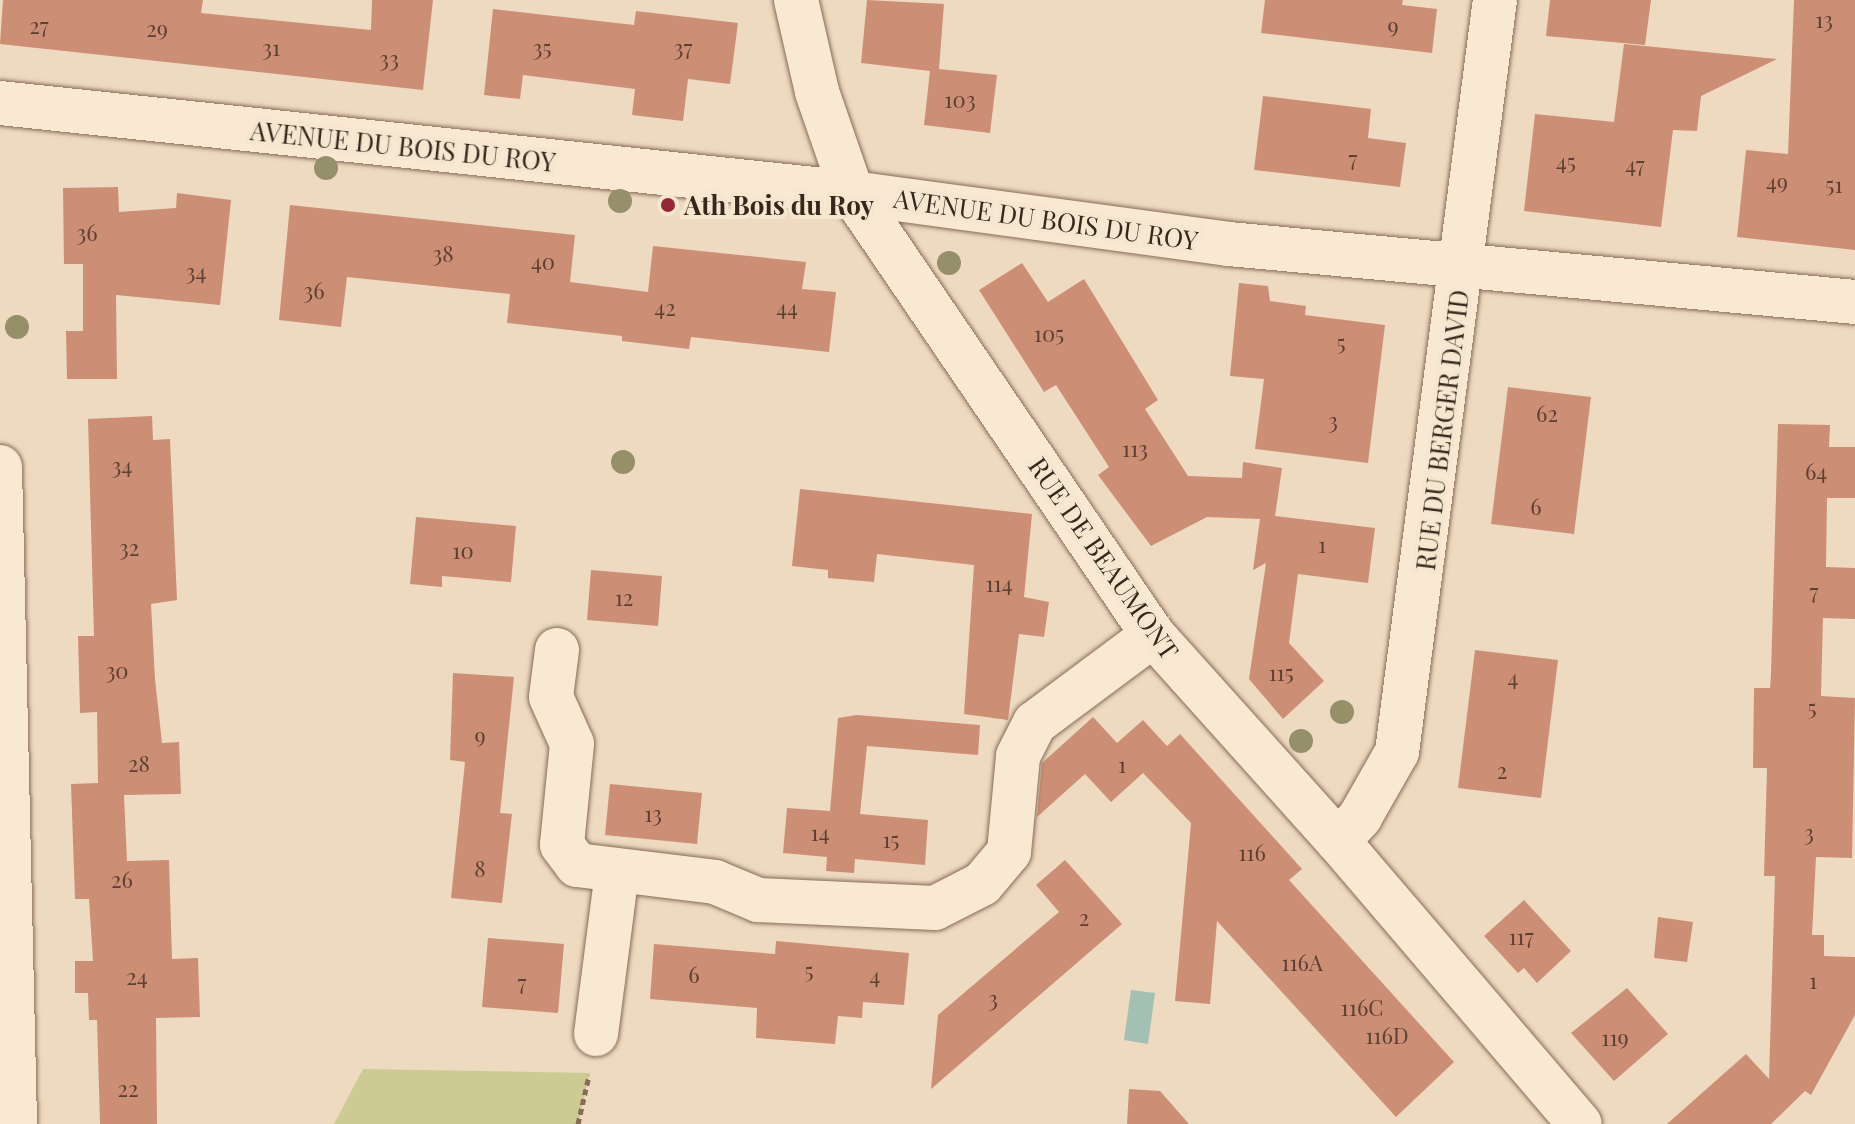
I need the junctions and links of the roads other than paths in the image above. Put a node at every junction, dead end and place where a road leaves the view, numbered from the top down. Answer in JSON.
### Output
{"nodes":[{"id":1,"x":796,"y":0,"type":"edge"},
{"id":2,"x":1495,"y":0,"type":"edge"},
{"id":3,"x":0,"y":103,"type":"edge"},
{"id":4,"x":852,"y":193,"type":"junction"},
{"id":5,"x":1463,"y":264,"type":"junction"},
{"id":6,"x":1855,"y":302,"type":"edge"},
{"id":7,"x":0,"y":467,"type":"edge"},
{"id":8,"x":1153,"y":635,"type":"junction"},
{"id":9,"x":557,"y":650,"type":"dead end"},
{"id":10,"x":1338,"y":841,"type":"junction"},
{"id":11,"x":617,"y":872,"type":"junction"},
{"id":12,"x":596,"y":1034,"type":"road end"},
{"id":13,"x":15,"y":1124,"type":"edge"},
{"id":14,"x":1580,"y":1124,"type":"edge"}],
"edges":[{"from":1,"to":4,"type":"street","name":"RUE DE BEAUMONT"},
{"from":2,"to":5,"type":"street","name":"RUE DU BERGER DAVID"},
{"from":3,"to":4,"type":"street","name":"AVENUE DU BOIS DU ROY"},
{"from":4,"to":5,"type":"street","name":"AVENUE DU BOIS DU ROY"},
{"from":4,"to":8,"type":"street","name":"RUE DE BEAUMONT"},
{"from":5,"to":6,"type":"street","name":"AVENUE DU BOIS DU ROY"},
{"from":5,"to":10,"type":"street","name":"RUE DU BERGER DAVID"},
{"from":7,"to":13,"type":"street"},
{"from":8,"to":10,"type":"street","name":"RUE DE BEAUMONT"},
{"from":8,"to":11,"type":"street"},
{"from":9,"to":11,"type":"street"},
{"from":10,"to":14,"type":"street","name":"RUE DE BEAUMONT"},
{"from":11,"to":12,"type":"street"}]}
